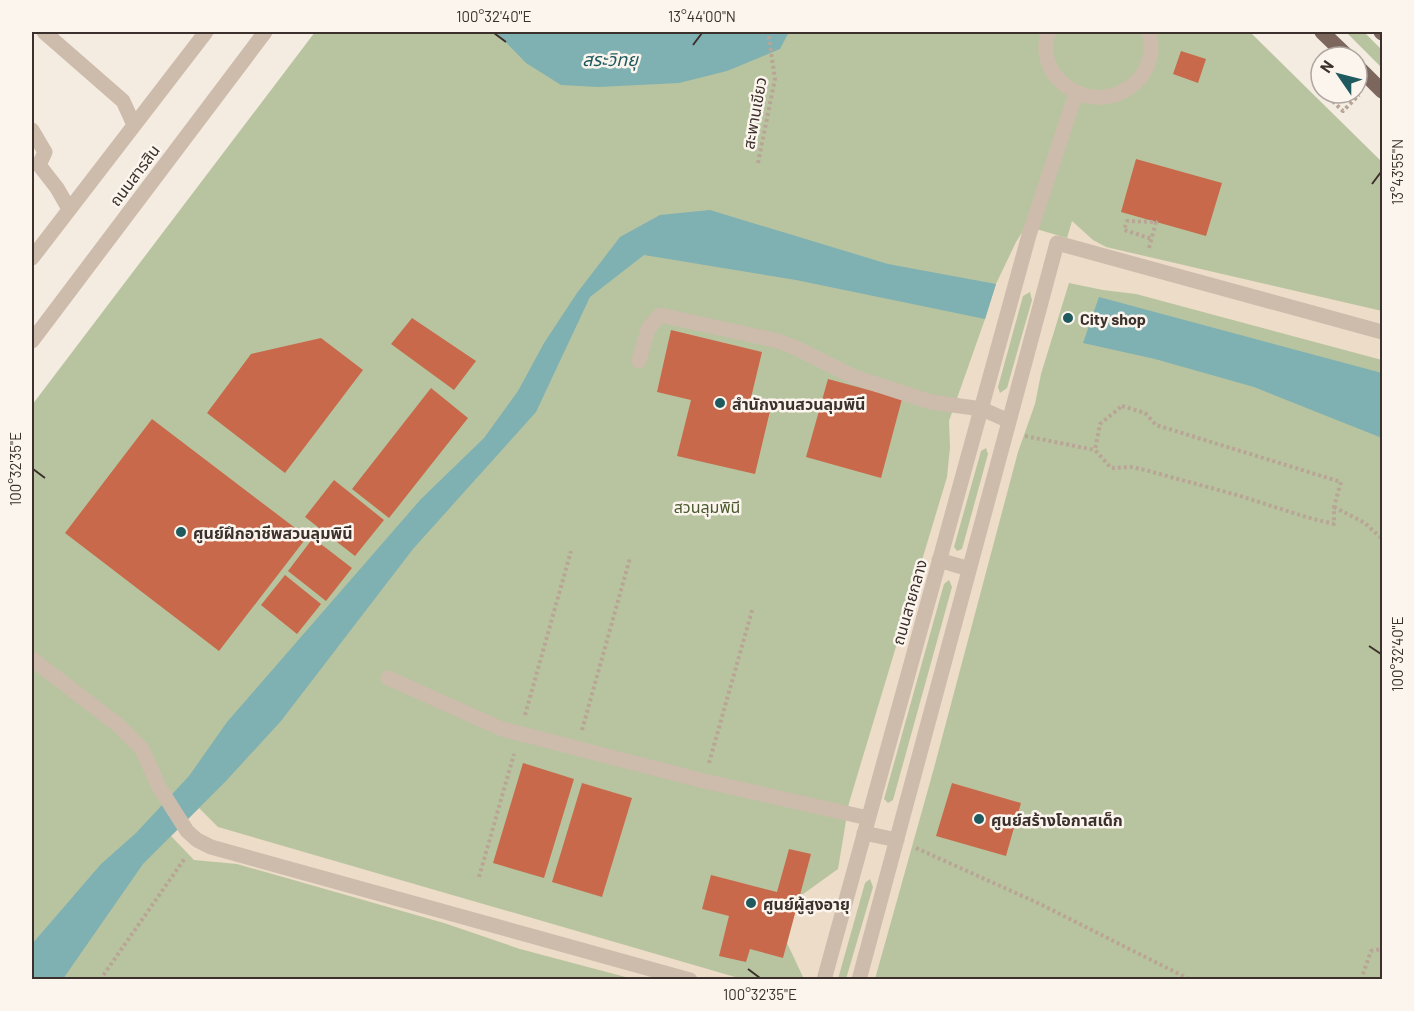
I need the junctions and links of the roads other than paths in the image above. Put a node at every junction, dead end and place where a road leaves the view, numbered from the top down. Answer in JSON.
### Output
{"nodes":[{"id":1,"x":44,"y":32,"type":"edge"},
{"id":2,"x":206,"y":32,"type":"edge"},
{"id":3,"x":266,"y":32,"type":"edge"},
{"id":4,"x":1048,"y":32,"type":"edge"},
{"id":5,"x":1149,"y":32,"type":"edge"},
{"id":6,"x":1322,"y":32,"type":"edge"},
{"id":7,"x":1336,"y":45,"type":"edge"},
{"id":8,"x":1369,"y":78,"type":"edge"},
{"id":9,"x":1383,"y":91,"type":"edge"},
{"id":10,"x":1076,"y":93,"type":"junction"},
{"id":11,"x":134,"y":125,"type":"junction"},
{"id":12,"x":32,"y":130,"type":"edge"},
{"id":13,"x":69,"y":209,"type":"junction"},
{"id":14,"x":32,"y":258,"type":"edge"},
{"id":15,"x":1383,"y":332,"type":"edge"},
{"id":16,"x":32,"y":341,"type":"edge"},
{"id":17,"x":639,"y":361,"type":"dead end"},
{"id":18,"x":982,"y":409,"type":"junction"},
{"id":19,"x":1007,"y":426,"type":"junction"},
{"id":20,"x":939,"y":560,"type":"junction"},
{"id":21,"x":969,"y":569,"type":"junction"},
{"id":22,"x":32,"y":659,"type":"edge"},
{"id":23,"x":388,"y":678,"type":"dead end"},
{"id":24,"x":866,"y":825,"type":"junction"},
{"id":25,"x":897,"y":840,"type":"junction"},
{"id":26,"x":690,"y":980,"type":"edge"},
{"id":27,"x":824,"y":980,"type":"edge"},
{"id":28,"x":859,"y":980,"type":"edge"}],
"edges":[{"from":1,"to":11,"type":"street"},
{"from":2,"to":11,"type":"street","name":"ถนนสารสิน"},
{"from":3,"to":16,"type":"street","name":"ถนนสารสิน"},
{"from":4,"to":10,"type":"street"},
{"from":5,"to":10,"type":"street"},
{"from":6,"to":7,"type":"main road"},
{"from":8,"to":9,"type":"main road"},
{"from":10,"to":18,"type":"street","name":"ถนนสายกลาง"},
{"from":11,"to":13,"type":"street","name":"ถนนสารสิน"},
{"from":12,"to":13,"type":"street"},
{"from":13,"to":14,"type":"street","name":"ถนนสารสิน"},
{"from":15,"to":19,"type":"street"},
{"from":17,"to":18,"type":"street"},
{"from":18,"to":19,"type":"street"},
{"from":18,"to":20,"type":"street","name":"ถนนสายกลาง"},
{"from":19,"to":21,"type":"street"},
{"from":20,"to":21,"type":"street"},
{"from":20,"to":24,"type":"street","name":"ถนนสายกลาง"},
{"from":21,"to":25,"type":"street"},
{"from":22,"to":26,"type":"street"},
{"from":23,"to":24,"type":"street"},
{"from":24,"to":25,"type":"street"},
{"from":24,"to":27,"type":"street","name":"ถนนสายกลาง"},
{"from":25,"to":28,"type":"street"}]}
